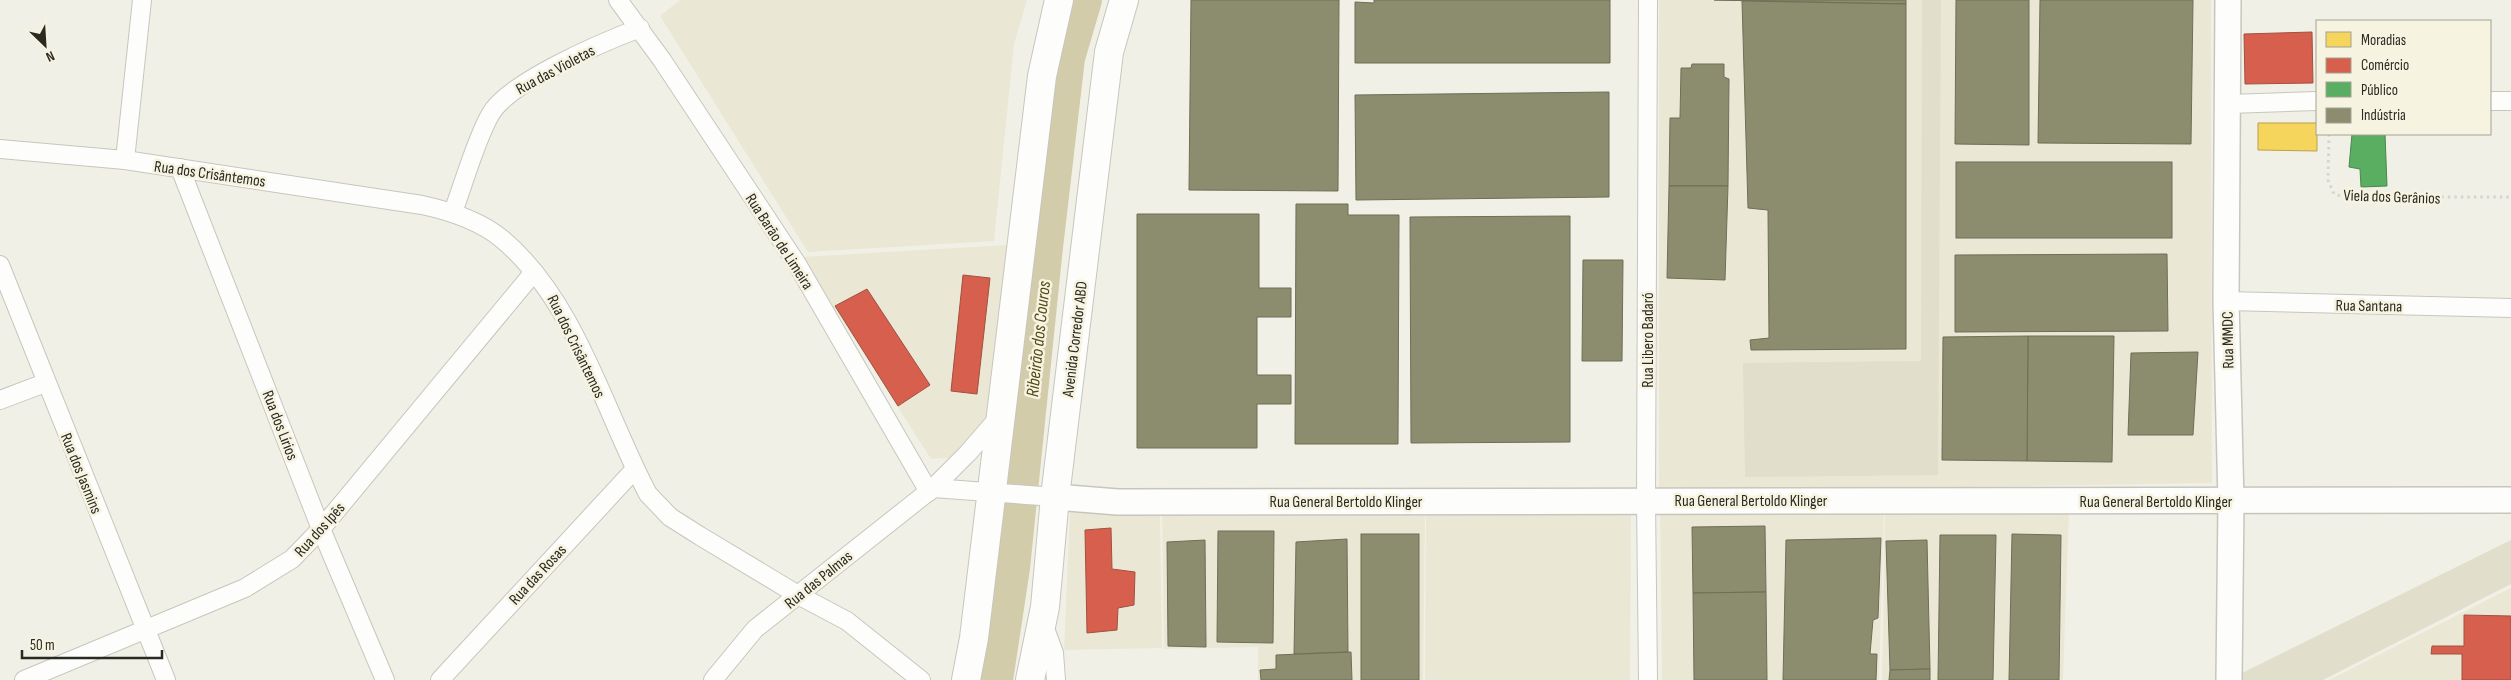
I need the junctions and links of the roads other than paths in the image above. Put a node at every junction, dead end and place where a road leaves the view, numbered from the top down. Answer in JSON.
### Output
{"nodes":[{"id":1,"x":142,"y":0,"type":"edge"},
{"id":2,"x":618,"y":0,"type":"edge"},
{"id":3,"x":1059,"y":0,"type":"edge"},
{"id":4,"x":1124,"y":0,"type":"edge"},
{"id":5,"x":1648,"y":0,"type":"edge"},
{"id":6,"x":2228,"y":0,"type":"edge"},
{"id":7,"x":640,"y":28,"type":"junction"},
{"id":8,"x":2316,"y":101,"type":"edge"},
{"id":9,"x":2491,"y":101,"type":"edge"},
{"id":10,"x":2511,"y":101,"type":"edge"},
{"id":11,"x":2229,"y":104,"type":"junction"},
{"id":12,"x":0,"y":149,"type":"edge"},
{"id":13,"x":125,"y":160,"type":"junction"},
{"id":14,"x":180,"y":168,"type":"junction"},
{"id":15,"x":453,"y":212,"type":"junction"},
{"id":16,"x":0,"y":264,"type":"edge"},
{"id":17,"x":534,"y":272,"type":"junction"},
{"id":18,"x":2226,"y":301,"type":"junction"},
{"id":19,"x":2511,"y":308,"type":"edge"},
{"id":20,"x":45,"y":382,"type":"junction"},
{"id":21,"x":0,"y":400,"type":"edge"},
{"id":22,"x":1002,"y":414,"type":"junction"},
{"id":23,"x":635,"y":469,"type":"junction"},
{"id":24,"x":931,"y":490,"type":"junction"},
{"id":25,"x":998,"y":492,"type":"junction"},
{"id":26,"x":1048,"y":496,"type":"junction"},
{"id":27,"x":1646,"y":500,"type":"junction"},
{"id":28,"x":2511,"y":500,"type":"edge"},
{"id":29,"x":2232,"y":502,"type":"junction"},
{"id":30,"x":321,"y":529,"type":"junction"},
{"id":31,"x":798,"y":595,"type":"junction"},
{"id":32,"x":1042,"y":621,"type":"junction"},
{"id":33,"x":146,"y":629,"type":"junction"},
{"id":34,"x":24,"y":680,"type":"edge"},
{"id":35,"x":166,"y":680,"type":"edge"},
{"id":36,"x":385,"y":680,"type":"edge"},
{"id":37,"x":440,"y":680,"type":"edge"},
{"id":38,"x":713,"y":680,"type":"edge"},
{"id":39,"x":921,"y":680,"type":"edge"},
{"id":40,"x":966,"y":680,"type":"edge"},
{"id":41,"x":1030,"y":680,"type":"edge"},
{"id":42,"x":1056,"y":680,"type":"edge"},
{"id":43,"x":1648,"y":680,"type":"edge"},
{"id":44,"x":2229,"y":680,"type":"edge"}],
"edges":[{"from":1,"to":13,"type":"street"},
{"from":2,"to":7,"type":"street","name":"Rua Barão de Limeira"},
{"from":3,"to":22,"type":"highway"},
{"from":4,"to":26,"type":"highway","name":"Avenida Corredor ABD"},
{"from":5,"to":27,"type":"street","name":"Rua Libero Badaró"},
{"from":6,"to":11,"type":"street","name":"Rua MMDC"},
{"from":7,"to":15,"type":"street","name":"Rua das Violetas"},
{"from":7,"to":24,"type":"street","name":"Rua Barão de Limeira"},
{"from":8,"to":11,"type":"street"},
{"from":9,"to":10,"type":"street"},
{"from":11,"to":18,"type":"street","name":"Rua MMDC"},
{"from":12,"to":13,"type":"street","name":"Rua dos Crisântemos"},
{"from":13,"to":14,"type":"street","name":"Rua dos Crisântemos"},
{"from":14,"to":15,"type":"street","name":"Rua dos Crisântemos"},
{"from":14,"to":30,"type":"street","name":"Rua dos Lírios"},
{"from":15,"to":17,"type":"street","name":"Rua dos Crisântemos"},
{"from":16,"to":20,"type":"street","name":"Rua dos Jasmins"},
{"from":17,"to":23,"type":"street","name":"Rua dos Crisântemos"},
{"from":17,"to":30,"type":"street","name":"Rua dos Ipês"},
{"from":18,"to":19,"type":"street","name":"Rua Santana"},
{"from":18,"to":29,"type":"street","name":"Rua MMDC"},
{"from":20,"to":21,"type":"street"},
{"from":20,"to":33,"type":"street","name":"Rua dos Jasmins"},
{"from":22,"to":24,"type":"street","name":"Rua das Palmas"},
{"from":22,"to":25,"type":"highway"},
{"from":23,"to":31,"type":"street","name":"Rua dos Crisântemos"},
{"from":23,"to":37,"type":"street","name":"Rua das Rosas"},
{"from":24,"to":25,"type":"street"},
{"from":24,"to":31,"type":"street","name":"Rua das Palmas"},
{"from":25,"to":26,"type":"street","name":"Rua General Bertoldo Klinger"},
{"from":25,"to":40,"type":"highway"},
{"from":26,"to":27,"type":"street","name":"Rua General Bertoldo Klinger"},
{"from":26,"to":32,"type":"highway","name":"Avenida Corredor ABD"},
{"from":27,"to":29,"type":"street","name":"Rua General Bertoldo Klinger"},
{"from":27,"to":43,"type":"street","name":"Rua Libero Badaró"},
{"from":28,"to":29,"type":"street","name":"Rua General Bertoldo Klinger"},
{"from":29,"to":44,"type":"street","name":"Rua MMDC"},
{"from":30,"to":33,"type":"street","name":"Rua dos Ipês"},
{"from":30,"to":36,"type":"street","name":"Rua dos Lírios"},
{"from":31,"to":38,"type":"street","name":"Rua das Palmas"},
{"from":31,"to":39,"type":"street","name":"Rua dos Crisântemos"},
{"from":32,"to":41,"type":"highway","name":"Avenida Corredor ABD"},
{"from":32,"to":42,"type":"street"},
{"from":33,"to":34,"type":"street","name":"Rua dos Ipês"},
{"from":33,"to":35,"type":"street","name":"Rua dos Jasmins"}]}
